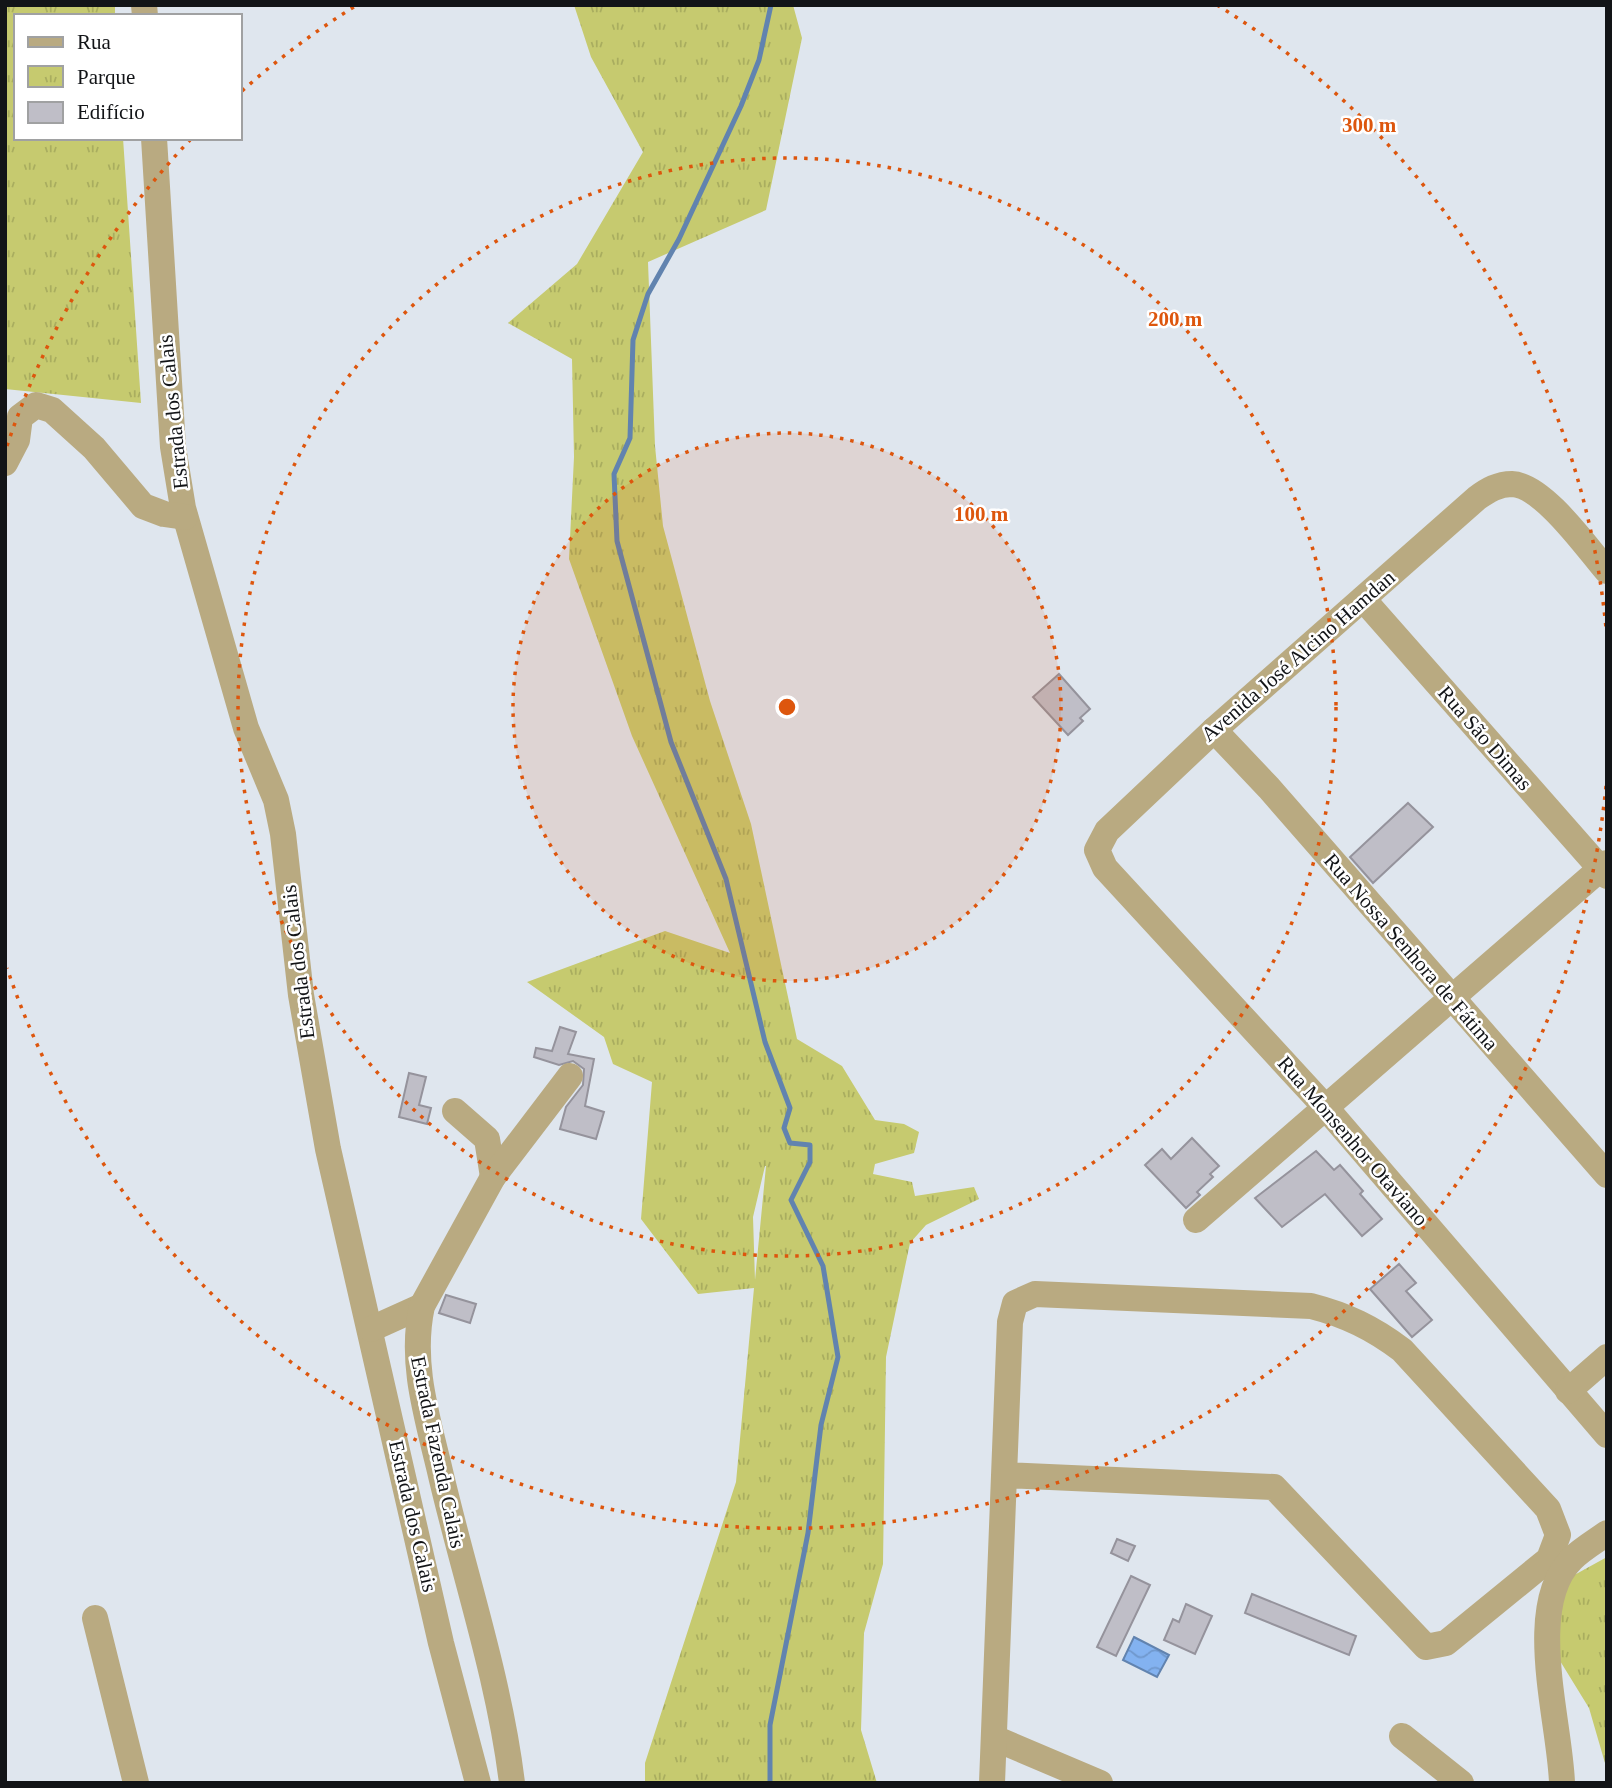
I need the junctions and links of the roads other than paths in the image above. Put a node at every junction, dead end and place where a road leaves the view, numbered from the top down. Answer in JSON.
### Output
{"nodes":[{"id":1,"x":153,"y":140,"type":"edge"},
{"id":2,"x":5,"y":463,"type":"edge"},
{"id":3,"x":186,"y":517,"type":"junction"},
{"id":4,"x":1607,"y":570,"type":"edge"},
{"id":5,"x":1363,"y":599,"type":"junction"},
{"id":6,"x":1214,"y":730,"type":"junction"},
{"id":7,"x":1097,"y":849,"type":"joint"},
{"id":8,"x":1605,"y":869,"type":"edge"},
{"id":9,"x":1451,"y":999,"type":"junction"},
{"id":10,"x":570,"y":1076,"type":"dead end"},
{"id":11,"x":1326,"y":1108,"type":"junction"},
{"id":12,"x":455,"y":1111,"type":"dead end"},
{"id":13,"x":1607,"y":1175,"type":"edge"},
{"id":14,"x":492,"y":1177,"type":"junction"},
{"id":15,"x":1196,"y":1220,"type":"dead end"},
{"id":16,"x":422,"y":1306,"type":"junction"},
{"id":17,"x":371,"y":1329,"type":"junction"},
{"id":18,"x":1607,"y":1357,"type":"edge"},
{"id":19,"x":1568,"y":1391,"type":"junction"},
{"id":20,"x":1607,"y":1435,"type":"edge"},
{"id":21,"x":1004,"y":1475,"type":"junction"},
{"id":22,"x":1607,"y":1533,"type":"edge"},
{"id":23,"x":95,"y":1618,"type":"dead end"},
{"id":24,"x":1402,"y":1736,"type":"dead end"},
{"id":25,"x":994,"y":1738,"type":"junction"},
{"id":26,"x":136,"y":1783,"type":"edge"},
{"id":27,"x":478,"y":1783,"type":"edge"},
{"id":28,"x":512,"y":1783,"type":"edge"},
{"id":29,"x":992,"y":1783,"type":"edge"},
{"id":30,"x":1100,"y":1783,"type":"edge"},
{"id":31,"x":1461,"y":1783,"type":"edge"},
{"id":32,"x":1562,"y":1783,"type":"edge"}],
"edges":[{"from":1,"to":3,"type":"street","name":"Estrada dos Calais"},
{"from":2,"to":3,"type":"street"},
{"from":3,"to":17,"type":"street","name":"Estrada dos Calais"},
{"from":4,"to":5,"type":"street","name":"Avenida José Alcino Hamdan"},
{"from":5,"to":6,"type":"street","name":"Avenida José Alcino Hamdan"},
{"from":5,"to":8,"type":"street","name":"Rua São Dimas"},
{"from":6,"to":7,"type":"street","name":"Avenida José Alcino Hamdan"},
{"from":6,"to":9,"type":"street","name":"Rua Nossa Senhora de Fátima"},
{"from":7,"to":11,"type":"street","name":"Rua Monsenhor Otaviano"},
{"from":8,"to":9,"type":"street"},
{"from":9,"to":11,"type":"street"},
{"from":9,"to":13,"type":"street","name":"Rua Nossa Senhora de Fátima"},
{"from":10,"to":14,"type":"street","name":"Estrada Fazenda Calais"},
{"from":11,"to":15,"type":"street"},
{"from":11,"to":19,"type":"street","name":"Rua Monsenhor Otaviano"},
{"from":12,"to":14,"type":"street"},
{"from":14,"to":16,"type":"street","name":"Estrada Fazenda Calais"},
{"from":16,"to":17,"type":"street"},
{"from":16,"to":28,"type":"street","name":"Estrada Fazenda Calais"},
{"from":17,"to":27,"type":"street","name":"Estrada dos Calais"},
{"from":18,"to":19,"type":"street"},
{"from":19,"to":20,"type":"street","name":"Rua Monsenhor Otaviano"},
{"from":21,"to":21,"type":"street"},
{"from":21,"to":25,"type":"street"},
{"from":22,"to":32,"type":"street"},
{"from":23,"to":26,"type":"street"},
{"from":24,"to":31,"type":"street"},
{"from":25,"to":29,"type":"street"},
{"from":25,"to":30,"type":"street"}]}
